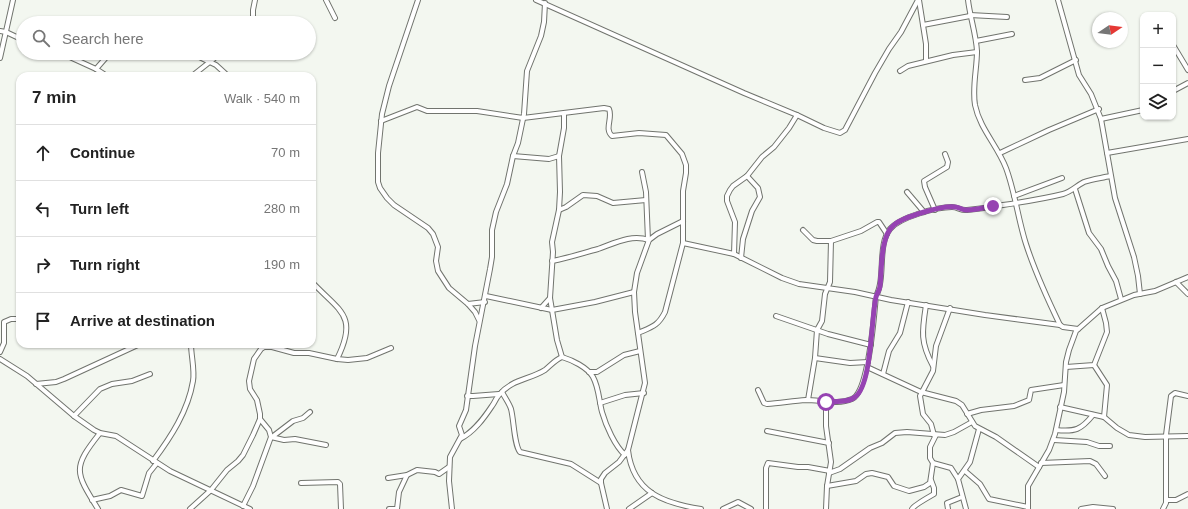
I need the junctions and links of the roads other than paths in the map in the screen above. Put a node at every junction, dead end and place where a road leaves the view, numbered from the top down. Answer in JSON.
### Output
{"nodes":[{"id":1,"x":14,"y":0,"type":"edge"},
{"id":2,"x":255,"y":0,"type":"edge"},
{"id":3,"x":326,"y":0,"type":"edge"},
{"id":4,"x":418,"y":0,"type":"edge"},
{"id":5,"x":536,"y":0,"type":"edge"},
{"id":6,"x":919,"y":0,"type":"edge"},
{"id":7,"x":968,"y":0,"type":"edge"},
{"id":8,"x":1058,"y":0,"type":"edge"},
{"id":9,"x":545,"y":3,"type":"junction"},
{"id":10,"x":970,"y":15,"type":"junction"},
{"id":11,"x":253,"y":16,"type":"edge"},
{"id":12,"x":1007,"y":17,"type":"dead end"},
{"id":13,"x":335,"y":18,"type":"dead end"},
{"id":14,"x":923,"y":25,"type":"junction"},
{"id":15,"x":0,"y":32,"type":"edge"},
{"id":16,"x":6,"y":32,"type":"junction"},
{"id":17,"x":1012,"y":34,"type":"dead end"},
{"id":18,"x":16,"y":37,"type":"edge"},
{"id":19,"x":976,"y":41,"type":"junction"},
{"id":20,"x":1175,"y":48,"type":"edge"},
{"id":21,"x":977,"y":52,"type":"junction"},
{"id":22,"x":0,"y":58,"type":"edge"},
{"id":23,"x":76,"y":60,"type":"edge"},
{"id":24,"x":104,"y":60,"type":"edge"},
{"id":25,"x":206,"y":60,"type":"edge"},
{"id":26,"x":212,"y":60,"type":"edge"},
{"id":27,"x":1076,"y":60,"type":"junction"},
{"id":28,"x":926,"y":61,"type":"junction"},
{"id":29,"x":210,"y":62,"type":"junction"},
{"id":30,"x":96,"y":69,"type":"junction"},
{"id":31,"x":1188,"y":70,"type":"edge"},
{"id":32,"x":900,"y":71,"type":"dead end"},
{"id":33,"x":101,"y":72,"type":"edge"},
{"id":34,"x":197,"y":72,"type":"edge"},
{"id":35,"x":224,"y":72,"type":"edge"},
{"id":36,"x":1025,"y":80,"type":"dead end"},
{"id":37,"x":1188,"y":83,"type":"edge"},
{"id":38,"x":1176,"y":89,"type":"edge"},
{"id":39,"x":1099,"y":109,"type":"junction"},
{"id":40,"x":1140,"y":111,"type":"edge"},
{"id":41,"x":564,"y":114,"type":"junction"},
{"id":42,"x":797,"y":115,"type":"junction"},
{"id":43,"x":523,"y":118,"type":"junction"},
{"id":44,"x":1101,"y":118,"type":"junction"},
{"id":45,"x":381,"y":121,"type":"junction"},
{"id":46,"x":1188,"y":139,"type":"edge"},
{"id":47,"x":1000,"y":153,"type":"junction"},
{"id":48,"x":1107,"y":153,"type":"junction"},
{"id":49,"x":945,"y":154,"type":"dead end"},
{"id":50,"x":512,"y":156,"type":"junction"},
{"id":51,"x":559,"y":156,"type":"junction"},
{"id":52,"x":642,"y":172,"type":"dead end"},
{"id":53,"x":747,"y":176,"type":"junction"},
{"id":54,"x":1110,"y":176,"type":"junction"},
{"id":55,"x":1062,"y":178,"type":"dead end"},
{"id":56,"x":1075,"y":189,"type":"junction"},
{"id":57,"x":907,"y":192,"type":"dead end"},
{"id":58,"x":1014,"y":196,"type":"junction"},
{"id":59,"x":646,"y":200,"type":"junction"},
{"id":60,"x":1015,"y":204,"type":"junction"},
{"id":61,"x":558,"y":210,"type":"junction"},
{"id":62,"x":935,"y":210,"type":"junction"},
{"id":63,"x":924,"y":212,"type":"junction"},
{"id":64,"x":683,"y":221,"type":"junction"},
{"id":65,"x":803,"y":230,"type":"dead end"},
{"id":66,"x":887,"y":234,"type":"junction"},
{"id":67,"x":649,"y":240,"type":"junction"},
{"id":68,"x":831,"y":241,"type":"junction"},
{"id":69,"x":683,"y":243,"type":"junction"},
{"id":70,"x":734,"y":254,"type":"junction"},
{"id":71,"x":741,"y":258,"type":"junction"},
{"id":72,"x":552,"y":261,"type":"junction"},
{"id":73,"x":1188,"y":277,"type":"edge"},
{"id":74,"x":1176,"y":282,"type":"junction"},
{"id":75,"x":316,"y":287,"type":"edge"},
{"id":76,"x":827,"y":288,"type":"junction"},
{"id":77,"x":634,"y":292,"type":"junction"},
{"id":78,"x":1140,"y":294,"type":"junction"},
{"id":79,"x":1188,"y":294,"type":"edge"},
{"id":80,"x":486,"y":296,"type":"junction"},
{"id":81,"x":876,"y":296,"type":"junction"},
{"id":82,"x":550,"y":298,"type":"junction"},
{"id":83,"x":1121,"y":299,"type":"junction"},
{"id":84,"x":484,"y":302,"type":"junction"},
{"id":85,"x":908,"y":302,"type":"junction"},
{"id":86,"x":468,"y":304,"type":"junction"},
{"id":87,"x":926,"y":305,"type":"junction"},
{"id":88,"x":541,"y":308,"type":"junction"},
{"id":89,"x":950,"y":308,"type":"junction"},
{"id":90,"x":1102,"y":308,"type":"junction"},
{"id":91,"x":552,"y":310,"type":"junction"},
{"id":92,"x":776,"y":316,"type":"dead end"},
{"id":93,"x":16,"y":320,"type":"edge"},
{"id":94,"x":479,"y":320,"type":"junction"},
{"id":95,"x":1060,"y":325,"type":"junction"},
{"id":96,"x":1078,"y":329,"type":"junction"},
{"id":97,"x":817,"y":330,"type":"junction"},
{"id":98,"x":638,"y":333,"type":"junction"},
{"id":99,"x":871,"y":344,"type":"junction"},
{"id":100,"x":131,"y":348,"type":"edge"},
{"id":101,"x":191,"y":348,"type":"edge"},
{"id":102,"x":261,"y":348,"type":"edge"},
{"id":103,"x":276,"y":348,"type":"edge"},
{"id":104,"x":391,"y":348,"type":"dead end"},
{"id":105,"x":0,"y":352,"type":"edge"},
{"id":106,"x":640,"y":352,"type":"junction"},
{"id":107,"x":562,"y":357,"type":"junction"},
{"id":108,"x":815,"y":358,"type":"junction"},
{"id":109,"x":0,"y":359,"type":"edge"},
{"id":110,"x":337,"y":359,"type":"junction"},
{"id":111,"x":868,"y":362,"type":"junction"},
{"id":112,"x":1094,"y":365,"type":"junction"},
{"id":113,"x":867,"y":367,"type":"junction"},
{"id":114,"x":934,"y":367,"type":"junction"},
{"id":115,"x":1066,"y":367,"type":"junction"},
{"id":116,"x":589,"y":372,"type":"junction"},
{"id":117,"x":150,"y":374,"type":"dead end"},
{"id":118,"x":883,"y":374,"type":"junction"},
{"id":119,"x":36,"y":384,"type":"junction"},
{"id":120,"x":1064,"y":386,"type":"junction"},
{"id":121,"x":758,"y":390,"type":"dead end"},
{"id":122,"x":921,"y":392,"type":"junction"},
{"id":123,"x":500,"y":393,"type":"junction"},
{"id":124,"x":644,"y":393,"type":"junction"},
{"id":125,"x":467,"y":396,"type":"junction"},
{"id":126,"x":1188,"y":396,"type":"edge"},
{"id":127,"x":808,"y":400,"type":"junction"},
{"id":128,"x":826,"y":402,"type":"junction"},
{"id":129,"x":600,"y":403,"type":"junction"},
{"id":130,"x":1060,"y":407,"type":"junction"},
{"id":131,"x":310,"y":412,"type":"dead end"},
{"id":132,"x":967,"y":414,"type":"junction"},
{"id":133,"x":1093,"y":415,"type":"junction"},
{"id":134,"x":74,"y":416,"type":"junction"},
{"id":135,"x":1104,"y":417,"type":"junction"},
{"id":136,"x":260,"y":419,"type":"junction"},
{"id":137,"x":972,"y":422,"type":"junction"},
{"id":138,"x":979,"y":429,"type":"junction"},
{"id":139,"x":1056,"y":430,"type":"junction"},
{"id":140,"x":767,"y":431,"type":"dead end"},
{"id":141,"x":100,"y":433,"type":"junction"},
{"id":142,"x":935,"y":435,"type":"junction"},
{"id":143,"x":1166,"y":436,"type":"junction"},
{"id":144,"x":1188,"y":436,"type":"edge"},
{"id":145,"x":272,"y":437,"type":"junction"},
{"id":146,"x":460,"y":439,"type":"junction"},
{"id":147,"x":1054,"y":440,"type":"junction"},
{"id":148,"x":829,"y":443,"type":"junction"},
{"id":149,"x":326,"y":445,"type":"dead end"},
{"id":150,"x":1110,"y":446,"type":"dead end"},
{"id":151,"x":628,"y":450,"type":"junction"},
{"id":152,"x":625,"y":456,"type":"junction"},
{"id":153,"x":155,"y":462,"type":"junction"},
{"id":154,"x":933,"y":463,"type":"junction"},
{"id":155,"x":1041,"y":463,"type":"junction"},
{"id":156,"x":449,"y":467,"type":"junction"},
{"id":157,"x":1039,"y":468,"type":"junction"},
{"id":158,"x":965,"y":471,"type":"junction"},
{"id":159,"x":830,"y":472,"type":"junction"},
{"id":160,"x":407,"y":474,"type":"junction"},
{"id":161,"x":1105,"y":476,"type":"dead end"},
{"id":162,"x":388,"y":478,"type":"dead end"},
{"id":163,"x":958,"y":479,"type":"junction"},
{"id":164,"x":931,"y":480,"type":"junction"},
{"id":165,"x":301,"y":483,"type":"dead end"},
{"id":166,"x":601,"y":484,"type":"junction"},
{"id":167,"x":827,"y":486,"type":"junction"},
{"id":168,"x":211,"y":490,"type":"junction"},
{"id":169,"x":652,"y":493,"type":"junction"},
{"id":170,"x":1188,"y":494,"type":"edge"},
{"id":171,"x":962,"y":497,"type":"junction"},
{"id":172,"x":92,"y":500,"type":"junction"},
{"id":173,"x":1166,"y":500,"type":"junction"},
{"id":174,"x":244,"y":506,"type":"junction"},
{"id":175,"x":1028,"y":508,"type":"edge"},
{"id":176,"x":98,"y":509,"type":"edge"},
{"id":177,"x":190,"y":509,"type":"edge"},
{"id":178,"x":250,"y":509,"type":"edge"},
{"id":179,"x":341,"y":509,"type":"edge"},
{"id":180,"x":389,"y":509,"type":"edge"},
{"id":181,"x":396,"y":509,"type":"edge"},
{"id":182,"x":452,"y":509,"type":"edge"},
{"id":183,"x":607,"y":509,"type":"edge"},
{"id":184,"x":629,"y":509,"type":"edge"},
{"id":185,"x":701,"y":509,"type":"edge"},
{"id":186,"x":723,"y":509,"type":"edge"},
{"id":187,"x":751,"y":509,"type":"edge"},
{"id":188,"x":766,"y":509,"type":"edge"},
{"id":189,"x":826,"y":509,"type":"edge"},
{"id":190,"x":912,"y":509,"type":"edge"},
{"id":191,"x":948,"y":509,"type":"edge"},
{"id":192,"x":966,"y":509,"type":"edge"},
{"id":193,"x":1081,"y":509,"type":"edge"},
{"id":194,"x":1113,"y":509,"type":"edge"},
{"id":195,"x":1163,"y":509,"type":"edge"}],
"edges":[{"from":1,"to":16,"type":"street"},
{"from":2,"to":11,"type":"street"},
{"from":3,"to":13,"type":"street"},
{"from":4,"to":45,"type":"street"},
{"from":5,"to":9,"type":"street"},
{"from":6,"to":14,"type":"street"},
{"from":6,"to":42,"type":"street"},
{"from":7,"to":10,"type":"street"},
{"from":8,"to":27,"type":"street"},
{"from":9,"to":42,"type":"street"},
{"from":9,"to":43,"type":"street"},
{"from":10,"to":12,"type":"street"},
{"from":10,"to":14,"type":"street"},
{"from":10,"to":19,"type":"street"},
{"from":14,"to":28,"type":"street"},
{"from":15,"to":16,"type":"street"},
{"from":16,"to":18,"type":"street"},
{"from":16,"to":22,"type":"street"},
{"from":17,"to":19,"type":"street"},
{"from":19,"to":21,"type":"street"},
{"from":20,"to":31,"type":"street"},
{"from":21,"to":28,"type":"street"},
{"from":21,"to":47,"type":"street"},
{"from":23,"to":30,"type":"street"},
{"from":24,"to":30,"type":"street"},
{"from":25,"to":29,"type":"street"},
{"from":26,"to":29,"type":"street"},
{"from":27,"to":36,"type":"street"},
{"from":27,"to":39,"type":"street"},
{"from":28,"to":32,"type":"street"},
{"from":29,"to":34,"type":"street"},
{"from":29,"to":35,"type":"street"},
{"from":30,"to":33,"type":"street"},
{"from":37,"to":38,"type":"street"},
{"from":39,"to":44,"type":"street"},
{"from":39,"to":47,"type":"street"},
{"from":40,"to":44,"type":"street"},
{"from":41,"to":43,"type":"street"},
{"from":41,"to":51,"type":"street"},
{"from":41,"to":64,"type":"street"},
{"from":42,"to":53,"type":"street"},
{"from":43,"to":45,"type":"street"},
{"from":43,"to":50,"type":"street"},
{"from":44,"to":48,"type":"street"},
{"from":45,"to":86,"type":"street"},
{"from":46,"to":48,"type":"street"},
{"from":47,"to":58,"type":"street"},
{"from":48,"to":54,"type":"street"},
{"from":49,"to":62,"type":"street"},
{"from":50,"to":51,"type":"street"},
{"from":50,"to":80,"type":"street"},
{"from":51,"to":61,"type":"street"},
{"from":52,"to":59,"type":"street"},
{"from":53,"to":70,"type":"street"},
{"from":53,"to":71,"type":"street"},
{"from":54,"to":56,"type":"street"},
{"from":54,"to":78,"type":"street"},
{"from":55,"to":58,"type":"street"},
{"from":56,"to":60,"type":"street"},
{"from":56,"to":83,"type":"street"},
{"from":57,"to":63,"type":"street"},
{"from":58,"to":60,"type":"street"},
{"from":59,"to":61,"type":"street"},
{"from":59,"to":67,"type":"street"},
{"from":60,"to":62,"type":"street"},
{"from":60,"to":95,"type":"street"},
{"from":61,"to":72,"type":"street"},
{"from":62,"to":63,"type":"street"},
{"from":63,"to":66,"type":"street"},
{"from":64,"to":67,"type":"street"},
{"from":64,"to":69,"type":"street"},
{"from":65,"to":68,"type":"street"},
{"from":66,"to":68,"type":"street"},
{"from":66,"to":81,"type":"street"},
{"from":67,"to":72,"type":"street"},
{"from":67,"to":77,"type":"street"},
{"from":68,"to":76,"type":"street"},
{"from":69,"to":70,"type":"street"},
{"from":69,"to":98,"type":"street"},
{"from":70,"to":71,"type":"street"},
{"from":71,"to":76,"type":"street"},
{"from":72,"to":82,"type":"street"},
{"from":73,"to":74,"type":"street"},
{"from":74,"to":78,"type":"street"},
{"from":74,"to":79,"type":"street"},
{"from":75,"to":110,"type":"street"},
{"from":76,"to":81,"type":"street"},
{"from":76,"to":97,"type":"street"},
{"from":77,"to":91,"type":"street"},
{"from":77,"to":98,"type":"street"},
{"from":78,"to":83,"type":"street"},
{"from":80,"to":84,"type":"street"},
{"from":80,"to":88,"type":"street"},
{"from":81,"to":85,"type":"street"},
{"from":81,"to":99,"type":"street"},
{"from":82,"to":88,"type":"street"},
{"from":82,"to":91,"type":"street"},
{"from":83,"to":90,"type":"street"},
{"from":84,"to":86,"type":"street"},
{"from":84,"to":94,"type":"street"},
{"from":85,"to":87,"type":"street"},
{"from":85,"to":118,"type":"street"},
{"from":86,"to":94,"type":"street"},
{"from":87,"to":89,"type":"street"},
{"from":87,"to":114,"type":"street"},
{"from":88,"to":91,"type":"street"},
{"from":89,"to":95,"type":"street"},
{"from":89,"to":114,"type":"street"},
{"from":90,"to":96,"type":"street"},
{"from":90,"to":112,"type":"street"},
{"from":91,"to":107,"type":"street"},
{"from":92,"to":97,"type":"street"},
{"from":93,"to":105,"type":"street"},
{"from":94,"to":125,"type":"street"},
{"from":95,"to":96,"type":"street"},
{"from":96,"to":115,"type":"street"},
{"from":97,"to":99,"type":"street"},
{"from":97,"to":108,"type":"street"},
{"from":98,"to":106,"type":"street"},
{"from":99,"to":111,"type":"street"},
{"from":100,"to":119,"type":"street"},
{"from":101,"to":153,"type":"street"},
{"from":102,"to":136,"type":"street"},
{"from":103,"to":110,"type":"street"},
{"from":104,"to":110,"type":"street"},
{"from":106,"to":116,"type":"street"},
{"from":106,"to":124,"type":"street"},
{"from":107,"to":116,"type":"street"},
{"from":107,"to":123,"type":"street"},
{"from":108,"to":111,"type":"street"},
{"from":108,"to":127,"type":"street"},
{"from":109,"to":119,"type":"street"},
{"from":111,"to":113,"type":"street"},
{"from":112,"to":115,"type":"street"},
{"from":112,"to":135,"type":"street"},
{"from":113,"to":118,"type":"street"},
{"from":113,"to":128,"type":"street"},
{"from":114,"to":122,"type":"street"},
{"from":115,"to":120,"type":"street"},
{"from":116,"to":129,"type":"street"},
{"from":117,"to":134,"type":"street"},
{"from":118,"to":122,"type":"street"},
{"from":119,"to":134,"type":"street"},
{"from":120,"to":130,"type":"street"},
{"from":120,"to":132,"type":"street"},
{"from":121,"to":127,"type":"street"},
{"from":122,"to":132,"type":"street"},
{"from":122,"to":142,"type":"street"},
{"from":123,"to":125,"type":"street"},
{"from":123,"to":146,"type":"street"},
{"from":123,"to":166,"type":"street"},
{"from":124,"to":129,"type":"street"},
{"from":124,"to":151,"type":"street"},
{"from":125,"to":146,"type":"street"},
{"from":126,"to":143,"type":"street"},
{"from":127,"to":128,"type":"street"},
{"from":128,"to":148,"type":"street"},
{"from":129,"to":152,"type":"street"},
{"from":130,"to":133,"type":"street"},
{"from":130,"to":139,"type":"street"},
{"from":131,"to":145,"type":"street"},
{"from":132,"to":137,"type":"street"},
{"from":133,"to":135,"type":"street"},
{"from":133,"to":139,"type":"street"},
{"from":134,"to":141,"type":"street"},
{"from":135,"to":143,"type":"street"},
{"from":136,"to":145,"type":"street"},
{"from":136,"to":168,"type":"street"},
{"from":137,"to":138,"type":"street"},
{"from":137,"to":142,"type":"street"},
{"from":138,"to":157,"type":"street"},
{"from":138,"to":158,"type":"street"},
{"from":139,"to":147,"type":"street"},
{"from":140,"to":148,"type":"street"},
{"from":141,"to":153,"type":"street"},
{"from":141,"to":172,"type":"street"},
{"from":142,"to":154,"type":"street"},
{"from":142,"to":159,"type":"street"},
{"from":143,"to":144,"type":"street"},
{"from":143,"to":173,"type":"street"},
{"from":145,"to":149,"type":"street"},
{"from":145,"to":174,"type":"street"},
{"from":146,"to":156,"type":"street"},
{"from":147,"to":150,"type":"street"},
{"from":147,"to":155,"type":"street"},
{"from":148,"to":159,"type":"street"},
{"from":151,"to":152,"type":"street"},
{"from":151,"to":169,"type":"street"},
{"from":152,"to":166,"type":"street"},
{"from":153,"to":168,"type":"street"},
{"from":153,"to":172,"type":"street"},
{"from":154,"to":163,"type":"street"},
{"from":154,"to":164,"type":"street"},
{"from":155,"to":157,"type":"street"},
{"from":155,"to":161,"type":"street"},
{"from":156,"to":160,"type":"street"},
{"from":156,"to":182,"type":"street"},
{"from":157,"to":175,"type":"street"},
{"from":158,"to":163,"type":"street"},
{"from":158,"to":175,"type":"street"},
{"from":159,"to":167,"type":"street"},
{"from":159,"to":188,"type":"street"},
{"from":160,"to":162,"type":"street"},
{"from":160,"to":181,"type":"street"},
{"from":163,"to":171,"type":"street"},
{"from":164,"to":167,"type":"street"},
{"from":164,"to":190,"type":"street"},
{"from":165,"to":179,"type":"street"},
{"from":166,"to":183,"type":"street"},
{"from":167,"to":189,"type":"street"},
{"from":168,"to":174,"type":"street"},
{"from":168,"to":177,"type":"street"},
{"from":169,"to":184,"type":"street"},
{"from":169,"to":185,"type":"street"},
{"from":170,"to":173,"type":"street"},
{"from":171,"to":191,"type":"street"},
{"from":171,"to":192,"type":"street"},
{"from":172,"to":176,"type":"street"},
{"from":173,"to":195,"type":"street"},
{"from":174,"to":178,"type":"street"},
{"from":180,"to":181,"type":"street"},
{"from":186,"to":187,"type":"street"},
{"from":193,"to":194,"type":"street"}]}
